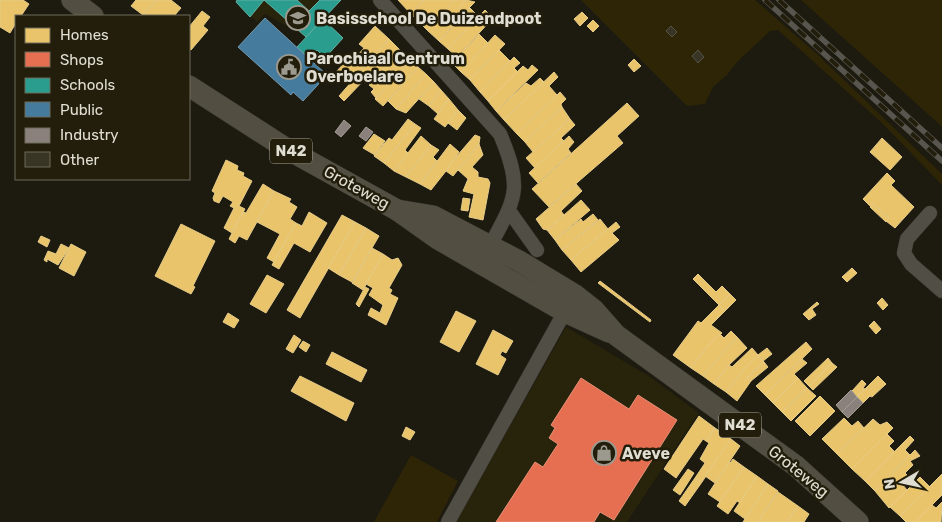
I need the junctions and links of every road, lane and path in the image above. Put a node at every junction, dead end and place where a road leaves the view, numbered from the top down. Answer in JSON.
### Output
{"nodes":[{"id":1,"x":72,"y":0,"type":"edge"},
{"id":2,"x":380,"y":0,"type":"edge"},
{"id":3,"x":92,"y":15,"type":"edge"},
{"id":4,"x":190,"y":87,"type":"edge"},
{"id":5,"x":510,"y":212,"type":"junction"},
{"id":6,"x":930,"y":213,"type":"dead end"},
{"id":7,"x":537,"y":250,"type":"dead end"},
{"id":8,"x":486,"y":254,"type":"junction"},
{"id":9,"x":942,"y":291,"type":"edge"},
{"id":10,"x":570,"y":303,"type":"junction"},
{"id":11,"x":448,"y":522,"type":"edge"},
{"id":12,"x":858,"y":522,"type":"edge"}],
"edges":[{"from":1,"to":3,"type":"main road"},
{"from":2,"to":5,"type":"street"},
{"from":4,"to":8,"type":"main road","name":"Groteweg","number":"N42"},
{"from":5,"to":7,"type":"street"},
{"from":5,"to":8,"type":"street"},
{"from":6,"to":9,"type":"street"},
{"from":8,"to":10,"type":"main road","name":"Groteweg","number":"N42"},
{"from":10,"to":11,"type":"street"},
{"from":10,"to":12,"type":"main road","name":"Groteweg","number":"N42"}]}
